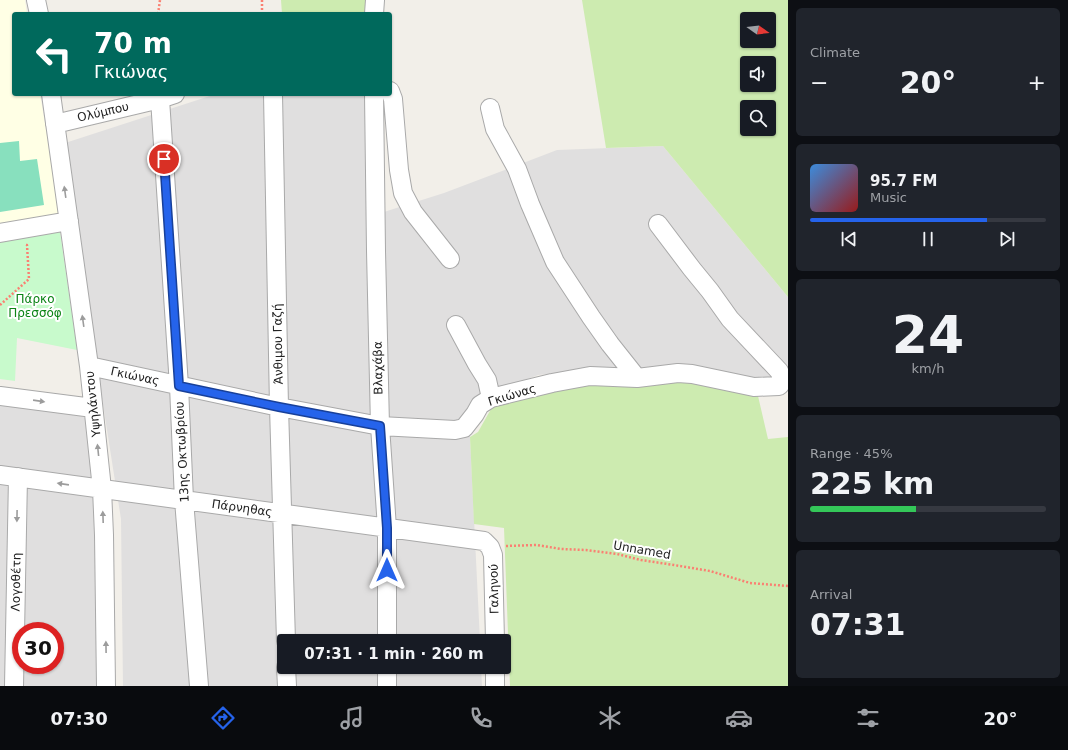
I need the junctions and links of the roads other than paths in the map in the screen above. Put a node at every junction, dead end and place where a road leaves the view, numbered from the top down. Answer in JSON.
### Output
{"nodes":[{"id":1,"x":36,"y":0,"type":"edge"},
{"id":2,"x":375,"y":0,"type":"edge"},
{"id":3,"x":38,"y":12,"type":"edge"},
{"id":4,"x":374,"y":12,"type":"edge"},
{"id":5,"x":51,"y":96,"type":"edge"},
{"id":6,"x":167,"y":96,"type":"edge"},
{"id":7,"x":272,"y":96,"type":"edge"},
{"id":8,"x":374,"y":96,"type":"edge"},
{"id":9,"x":392,"y":96,"type":"edge"},
{"id":10,"x":490,"y":108,"type":"dead end"},
{"id":11,"x":55,"y":124,"type":"junction"},
{"id":12,"x":69,"y":221,"type":"junction"},
{"id":13,"x":658,"y":224,"type":"dead end"},
{"id":14,"x":0,"y":233,"type":"edge"},
{"id":15,"x":450,"y":259,"type":"dead end"},
{"id":16,"x":456,"y":325,"type":"dead end"},
{"id":17,"x":89,"y":366,"type":"junction"},
{"id":18,"x":637,"y":378,"type":"junction"},
{"id":19,"x":179,"y":386,"type":"junction"},
{"id":20,"x":0,"y":396,"type":"edge"},
{"id":21,"x":491,"y":398,"type":"junction"},
{"id":22,"x":279,"y":407,"type":"junction"},
{"id":23,"x":94,"y":408,"type":"junction"},
{"id":24,"x":380,"y":426,"type":"junction"},
{"id":25,"x":0,"y":475,"type":"edge"},
{"id":26,"x":18,"y":477,"type":"junction"},
{"id":27,"x":102,"y":489,"type":"junction"},
{"id":28,"x":184,"y":500,"type":"junction"},
{"id":29,"x":282,"y":514,"type":"junction"},
{"id":30,"x":387,"y":528,"type":"junction"},
{"id":31,"x":487,"y":544,"type":"joint"},
{"id":32,"x":286,"y":634,"type":"edge"},
{"id":33,"x":387,"y":634,"type":"edge"},
{"id":34,"x":495,"y":634,"type":"edge"},
{"id":35,"x":286,"y":674,"type":"edge"},
{"id":36,"x":387,"y":674,"type":"edge"},
{"id":37,"x":495,"y":674,"type":"edge"},
{"id":38,"x":14,"y":686,"type":"edge"},
{"id":39,"x":106,"y":686,"type":"edge"},
{"id":40,"x":199,"y":686,"type":"edge"},
{"id":41,"x":287,"y":686,"type":"edge"},
{"id":42,"x":387,"y":686,"type":"edge"},
{"id":43,"x":496,"y":686,"type":"edge"}],
"edges":[{"from":1,"to":3,"type":"street"},
{"from":2,"to":4,"type":"street"},
{"from":5,"to":11,"type":"street","name":"Υψηλάντου"},
{"from":6,"to":11,"type":"street","name":"Ολύμπου"},
{"from":6,"to":19,"type":"street","name":"13ης Οκτωβρίου"},
{"from":7,"to":22,"type":"street","name":"Άνθιμου Γαζή"},
{"from":8,"to":24,"type":"street","name":"Βλαχάβα"},
{"from":9,"to":15,"type":"street"},
{"from":10,"to":18,"type":"street"},
{"from":12,"to":11,"type":"street","name":"Υψηλάντου","one_way":true},
{"from":12,"to":14,"type":"street"},
{"from":17,"to":12,"type":"street","name":"Υψηλάντου","one_way":true},
{"from":13,"to":18,"type":"street","name":"Γκιώνας"},
{"from":16,"to":21,"type":"street"},
{"from":17,"to":19,"type":"street","name":"Γκιώνας"},
{"from":17,"to":23,"type":"street","name":"Υψηλάντου"},
{"from":18,"to":21,"type":"street","name":"Γκιώνας"},
{"from":19,"to":22,"type":"street","name":"Γκιώνας"},
{"from":19,"to":28,"type":"street","name":"13ης Οκτωβρίου"},
{"from":20,"to":23,"type":"street","one_way":true},
{"from":21,"to":24,"type":"street","name":"Γκιώνας"},
{"from":22,"to":24,"type":"street","name":"Γκιώνας"},
{"from":22,"to":29,"type":"street","name":"Άνθιμου Γαζή"},
{"from":27,"to":23,"type":"street","name":"Υψηλάντου","one_way":true},
{"from":24,"to":30,"type":"street","name":"Βλαχάβα"},
{"from":25,"to":26,"type":"street","name":"Πάρνηθας"},
{"from":27,"to":26,"type":"street","name":"Πάρνηθας","one_way":true},
{"from":26,"to":38,"type":"street","name":"Λογοθέτη","one_way":true},
{"from":27,"to":28,"type":"street","name":"Πάρνηθας"},
{"from":39,"to":27,"type":"street","name":"Υψηλάντου","one_way":true},
{"from":28,"to":29,"type":"street","name":"Πάρνηθας"},
{"from":28,"to":40,"type":"street","name":"13ης Οκτωβρίου"},
{"from":29,"to":30,"type":"street","name":"Πάρνηθας"},
{"from":29,"to":32,"type":"street","name":"Άνθιμου Γαζή"},
{"from":30,"to":31,"type":"street","name":"Πάρνηθας"},
{"from":30,"to":33,"type":"street","name":"Βλαχάβα"},
{"from":31,"to":34,"type":"street","name":"Γαληνού"},
{"from":35,"to":41,"type":"street"},
{"from":36,"to":42,"type":"street"},
{"from":37,"to":43,"type":"street"}]}
